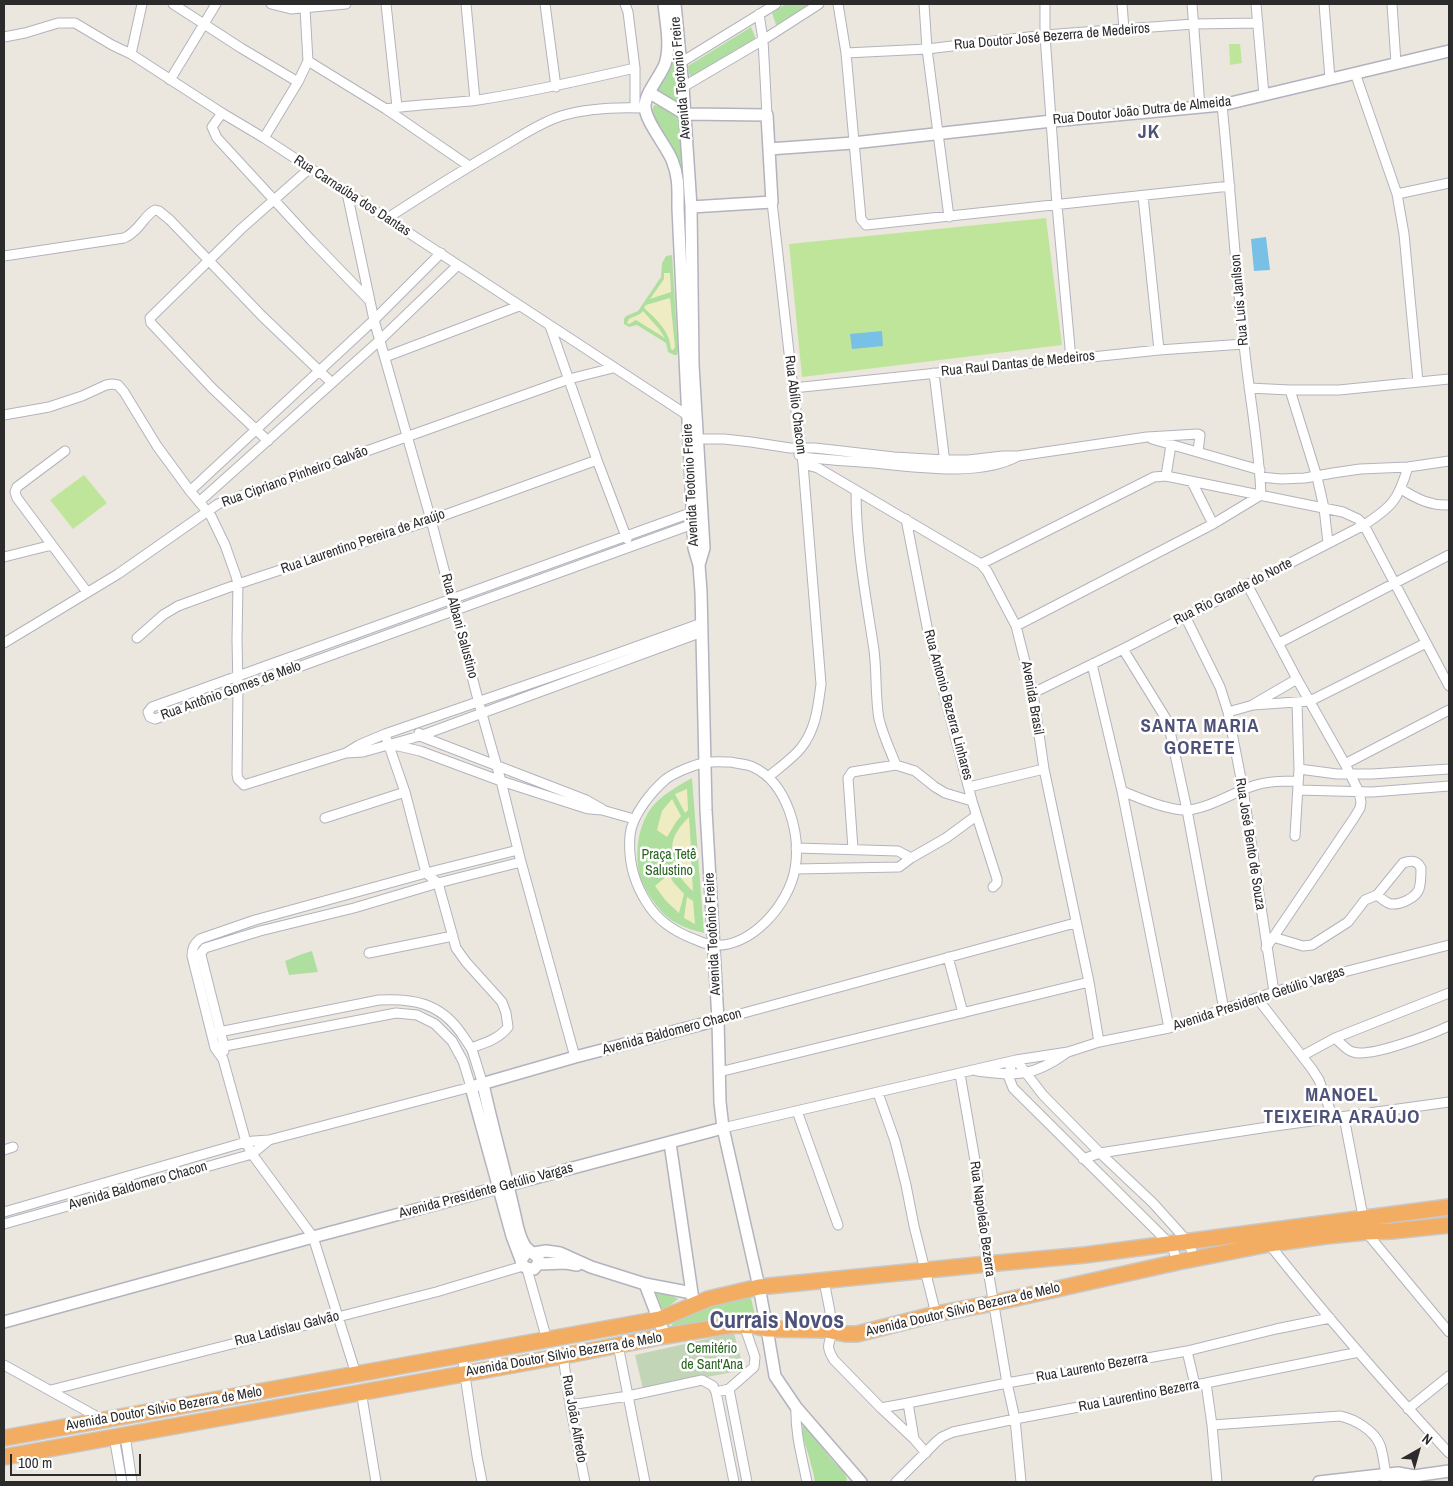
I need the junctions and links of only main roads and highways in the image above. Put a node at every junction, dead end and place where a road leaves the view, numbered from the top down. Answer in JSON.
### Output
{"nodes":[{"id":1,"x":664,"y":4,"type":"edge"},
{"id":2,"x":675,"y":4,"type":"edge"},
{"id":3,"x":1449,"y":51,"type":"edge"},
{"id":4,"x":650,"y":92,"type":"junction"},
{"id":5,"x":685,"y":114,"type":"junction"},
{"id":6,"x":769,"y":149,"type":"junction"},
{"id":7,"x":691,"y":207,"type":"junction"},
{"id":8,"x":699,"y":565,"type":"junction"},
{"id":9,"x":718,"y":1020,"type":"junction"},
{"id":10,"x":723,"y":1128,"type":"junction"},
{"id":11,"x":670,"y":1143,"type":"junction"},
{"id":12,"x":504,"y":1186,"type":"junction"},
{"id":13,"x":1449,"y":1208,"type":"edge"},
{"id":14,"x":1364,"y":1225,"type":"junction"},
{"id":15,"x":1449,"y":1225,"type":"edge"},
{"id":16,"x":1268,"y":1238,"type":"junction"},
{"id":17,"x":1085,"y":1256,"type":"junction"},
{"id":18,"x":1092,"y":1280,"type":"junction"},
{"id":19,"x":645,"y":1284,"type":"junction"},
{"id":20,"x":759,"y":1288,"type":"junction"},
{"id":21,"x":693,"y":1299,"type":"junction"},
{"id":22,"x":660,"y":1319,"type":"junction"},
{"id":23,"x":4,"y":1322,"type":"edge"},
{"id":24,"x":767,"y":1329,"type":"junction"},
{"id":25,"x":665,"y":1336,"type":"junction"},
{"id":26,"x":4,"y":1438,"type":"edge"},
{"id":27,"x":4,"y":1457,"type":"edge"},
{"id":28,"x":1449,"y":1471,"type":"edge"},
{"id":29,"x":1387,"y":1480,"type":"edge"},
{"id":30,"x":861,"y":1482,"type":"edge"},
{"id":31,"x":1319,"y":1482,"type":"edge"}],
"edges":[{"from":1,"to":4,"type":"main road","name":"Avenida Teotonio Freire"},
{"from":2,"to":5,"type":"main road","name":"Avenida Teotonio Freire"},
{"from":3,"to":6,"type":"main road","name":"Rua Doutor João Dutra de Almeida"},
{"from":4,"to":5,"type":"main road"},
{"from":4,"to":8,"type":"main road","name":"Avenida Teotonio Freire"},
{"from":5,"to":6,"type":"main road","name":"Rua Abílio Chacom"},
{"from":5,"to":7,"type":"main road","name":"Avenida Teotonio Freire"},
{"from":6,"to":7,"type":"main road","name":"Rua Abílio Chacom"},
{"from":7,"to":8,"type":"main road","name":"Avenida Teotonio Freire"},
{"from":8,"to":9,"type":"main road","name":"Avenida Teotônio Freire"},
{"from":9,"to":10,"type":"main road","name":"Avenida Teotônio Freire"},
{"from":9,"to":12,"type":"main road","name":"Avenida Baldomero Chacon"},
{"from":10,"to":11,"type":"main road","name":"Avenida Presidente Getúlio Vargas"},
{"from":10,"to":20,"type":"main road","name":"Avenida Teotônio Freire"},
{"from":11,"to":12,"type":"main road","name":"Avenida Presidente Getúlio Vargas"},
{"from":11,"to":21,"type":"main road"},
{"from":12,"to":19,"type":"main road"},
{"from":12,"to":23,"type":"main road","name":"Avenida Presidente Getúlio Vargas"},
{"from":13,"to":14,"type":"highway","name":"Avenida Doutor Sílvio Bezerra de Melo"},
{"from":14,"to":15,"type":"highway","name":"Avenida Doutor Sílvio Bezerra de Melo"},
{"from":14,"to":16,"type":"highway","name":"Avenida Doutor Sílvio Bezerra de Melo"},
{"from":16,"to":17,"type":"highway","name":"Avenida Doutor Sílvio Bezerra de Melo"},
{"from":16,"to":18,"type":"highway","name":"Avenida Doutor Sílvio Bezerra de Melo"},
{"from":17,"to":18,"type":"highway"},
{"from":17,"to":20,"type":"highway","name":"Avenida Doutor Sílvio Bezerra de Melo"},
{"from":18,"to":24,"type":"highway","name":"Avenida Doutor Sílvio Bezerra de Melo"},
{"from":19,"to":21,"type":"main road"},
{"from":19,"to":22,"type":"main road"},
{"from":20,"to":21,"type":"highway","name":"Avenida Doutor Sílvio Bezerra de Melo"},
{"from":20,"to":24,"type":"main road","name":"Avenida Teotônio Freire"},
{"from":21,"to":22,"type":"highway","name":"Avenida Doutor Sílvio Bezerra de Melo"},
{"from":22,"to":25,"type":"main road"},
{"from":22,"to":26,"type":"highway","name":"Avenida Doutor Sílvio Bezerra de Melo"},
{"from":24,"to":25,"type":"highway","name":"Avenida Doutor Sílvio Bezerra de Melo"},
{"from":24,"to":30,"type":"main road","name":"Avenida Teotônio Freire"},
{"from":25,"to":27,"type":"highway","name":"Avenida Doutor Sílvio Bezerra de Melo"},
{"from":28,"to":29,"type":"main road"},
{"from":29,"to":31,"type":"main road"}]}
